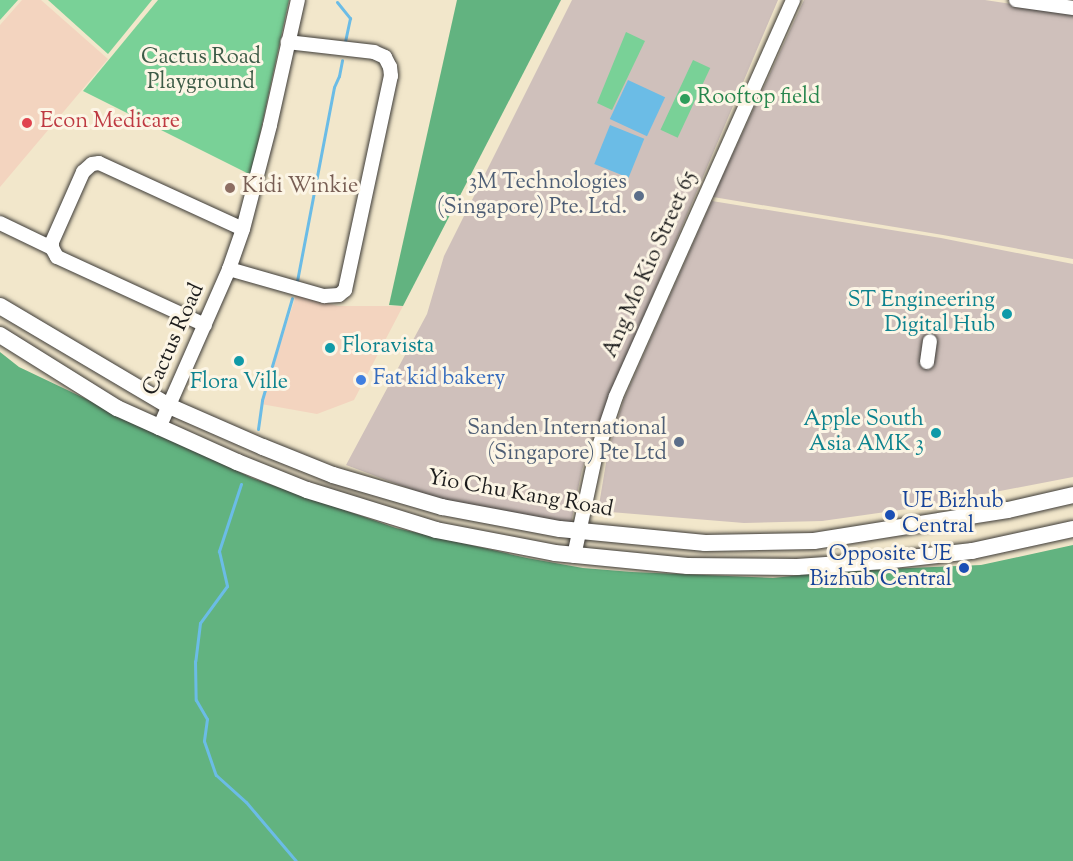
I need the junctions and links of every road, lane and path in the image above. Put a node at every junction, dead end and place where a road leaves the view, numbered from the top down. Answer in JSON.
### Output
{"nodes":[{"id":1,"x":298,"y":0,"type":"edge"},
{"id":2,"x":793,"y":0,"type":"edge"},
{"id":3,"x":1016,"y":0,"type":"edge"},
{"id":4,"x":1073,"y":8,"type":"edge"},
{"id":5,"x":288,"y":42,"type":"junction"},
{"id":6,"x":0,"y":223,"type":"edge"},
{"id":7,"x":243,"y":229,"type":"junction"},
{"id":8,"x":52,"y":248,"type":"junction"},
{"id":9,"x":229,"y":269,"type":"junction"},
{"id":10,"x":0,"y":306,"type":"edge"},
{"id":11,"x":205,"y":325,"type":"junction"},
{"id":12,"x":0,"y":336,"type":"edge"},
{"id":13,"x":930,"y":341,"type":"dead end"},
{"id":14,"x":927,"y":362,"type":"dead end"},
{"id":15,"x":169,"y":406,"type":"junction"},
{"id":16,"x":159,"y":428,"type":"junction"},
{"id":17,"x":1073,"y":495,"type":"edge"},
{"id":18,"x":1073,"y":529,"type":"edge"},
{"id":19,"x":579,"y":531,"type":"junction"},
{"id":20,"x":574,"y":556,"type":"junction"}],
"edges":[{"from":1,"to":5,"type":"street"},
{"from":2,"to":19,"type":"street","name":"Ang Mo Kio Street 65"},
{"from":3,"to":4,"type":"street"},
{"from":5,"to":7,"type":"street","name":"Cactus Road"},
{"from":5,"to":9,"type":"street","name":"Cactus Road"},
{"from":6,"to":8,"type":"street"},
{"from":7,"to":8,"type":"street"},
{"from":7,"to":9,"type":"street","name":"Cactus Road"},
{"from":8,"to":11,"type":"street"},
{"from":9,"to":11,"type":"street","name":"Cactus Road"},
{"from":10,"to":15,"type":"main road","name":"Yio Chu Kang Road"},
{"from":11,"to":15,"type":"street","name":"Cactus Road"},
{"from":12,"to":16,"type":"main road","name":"Yio Chu Kang Road"},
{"from":13,"to":14,"type":"street"},
{"from":15,"to":16,"type":"street","name":"Cactus Road"},
{"from":15,"to":19,"type":"main road","name":"Yio Chu Kang Road"},
{"from":16,"to":20,"type":"main road","name":"Yio Chu Kang Road"},
{"from":17,"to":19,"type":"main road","name":"Yio Chu Kang Road"},
{"from":18,"to":20,"type":"main road","name":"Yio Chu Kang Road"},
{"from":19,"to":20,"type":"street","name":"Ang Mo Kio Street 65"}]}
